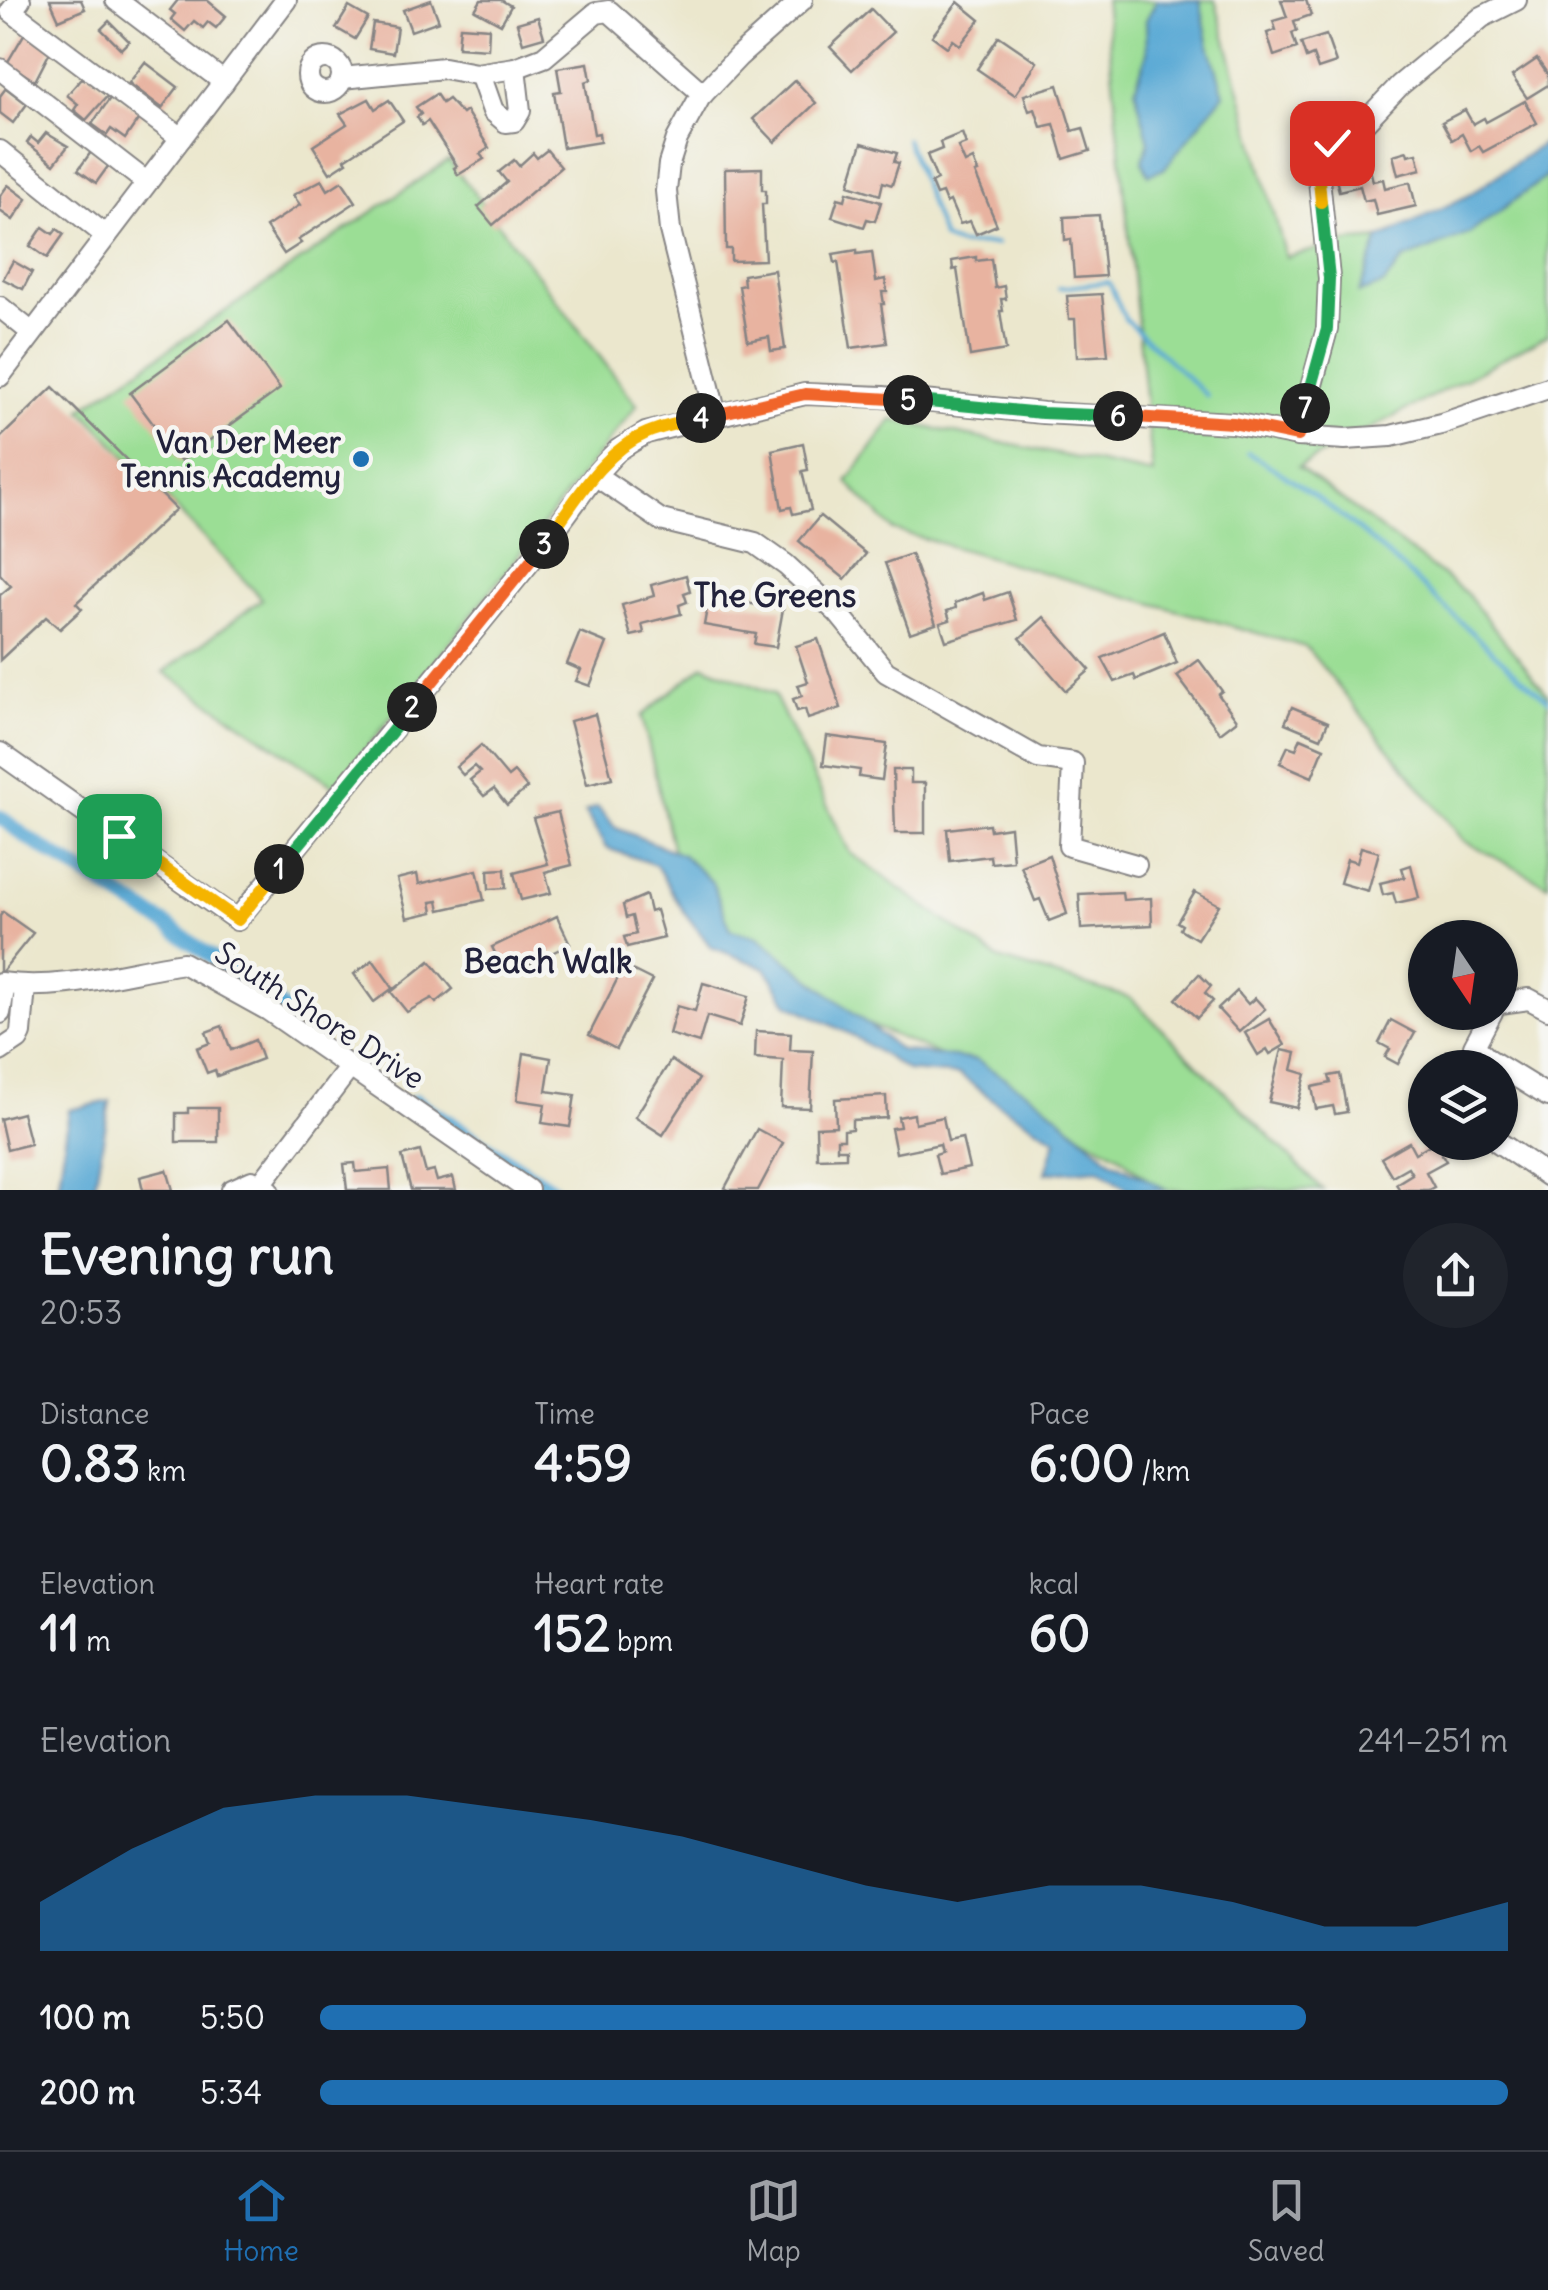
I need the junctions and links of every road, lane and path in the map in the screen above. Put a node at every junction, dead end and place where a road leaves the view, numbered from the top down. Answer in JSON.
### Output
{"nodes":[{"id":1,"x":20,"y":0,"type":"edge"},
{"id":2,"x":116,"y":0,"type":"edge"},
{"id":3,"x":286,"y":0,"type":"edge"},
{"id":4,"x":802,"y":0,"type":"edge"},
{"id":5,"x":1516,"y":0,"type":"edge"},
{"id":6,"x":590,"y":6,"type":"edge"},
{"id":7,"x":515,"y":68,"type":"junction"},
{"id":8,"x":0,"y":70,"type":"edge"},
{"id":9,"x":480,"y":74,"type":"junction"},
{"id":10,"x":342,"y":78,"type":"dead end"},
{"id":11,"x":224,"y":82,"type":"junction"},
{"id":12,"x":703,"y":94,"type":"junction"},
{"id":13,"x":181,"y":138,"type":"junction"},
{"id":14,"x":0,"y":150,"type":"edge"},
{"id":15,"x":146,"y":182,"type":"junction"},
{"id":16,"x":106,"y":234,"type":"junction"},
{"id":17,"x":0,"y":307,"type":"edge"},
{"id":18,"x":31,"y":332,"type":"junction"},
{"id":19,"x":0,"y":374,"type":"edge"},
{"id":20,"x":1548,"y":388,"type":"edge"},
{"id":21,"x":716,"y":415,"type":"junction"},
{"id":22,"x":1298,"y":436,"type":"junction"},
{"id":23,"x":595,"y":475,"type":"junction"},
{"id":24,"x":0,"y":753,"type":"edge"},
{"id":25,"x":1136,"y":865,"type":"dead end"},
{"id":26,"x":10,"y":984,"type":"edge"},
{"id":27,"x":1518,"y":1001,"type":"edge"},
{"id":28,"x":1548,"y":1009,"type":"edge"},
{"id":29,"x":0,"y":1013,"type":"edge"},
{"id":30,"x":0,"y":1051,"type":"edge"},
{"id":31,"x":350,"y":1067,"type":"junction"},
{"id":32,"x":1518,"y":1078,"type":"edge"},
{"id":33,"x":1548,"y":1096,"type":"edge"},
{"id":34,"x":1518,"y":1156,"type":"edge"},
{"id":35,"x":1548,"y":1176,"type":"edge"},
{"id":36,"x":265,"y":1187,"type":"edge"},
{"id":37,"x":232,"y":1190,"type":"edge"},
{"id":38,"x":528,"y":1190,"type":"edge"}],
"edges":[{"from":1,"to":13,"type":"street"},
{"from":2,"to":11,"type":"street"},
{"from":3,"to":11,"type":"street"},
{"from":4,"to":12,"type":"street"},
{"from":5,"to":22,"type":"street"},
{"from":6,"to":7,"type":"street"},
{"from":6,"to":12,"type":"street"},
{"from":7,"to":9,"type":"street"},
{"from":7,"to":9,"type":"street"},
{"from":8,"to":15,"type":"street"},
{"from":9,"to":10,"type":"street"},
{"from":11,"to":13,"type":"street"},
{"from":12,"to":21,"type":"street"},
{"from":13,"to":15,"type":"street"},
{"from":14,"to":16,"type":"street"},
{"from":15,"to":16,"type":"street"},
{"from":16,"to":18,"type":"street"},
{"from":17,"to":18,"type":"street"},
{"from":18,"to":19,"type":"street"},
{"from":20,"to":22,"type":"street"},
{"from":21,"to":22,"type":"street"},
{"from":21,"to":23,"type":"street"},
{"from":23,"to":24,"type":"street"},
{"from":23,"to":25,"type":"street"},
{"from":26,"to":29,"type":"street"},
{"from":26,"to":30,"type":"street"},
{"from":26,"to":31,"type":"street","name":"South Shore Drive"},
{"from":27,"to":28,"type":"street"},
{"from":31,"to":36,"type":"street"},
{"from":31,"to":38,"type":"street","name":"South Shore Drive"},
{"from":32,"to":33,"type":"street"},
{"from":34,"to":35,"type":"street"},
{"from":36,"to":37,"type":"street"}]}
